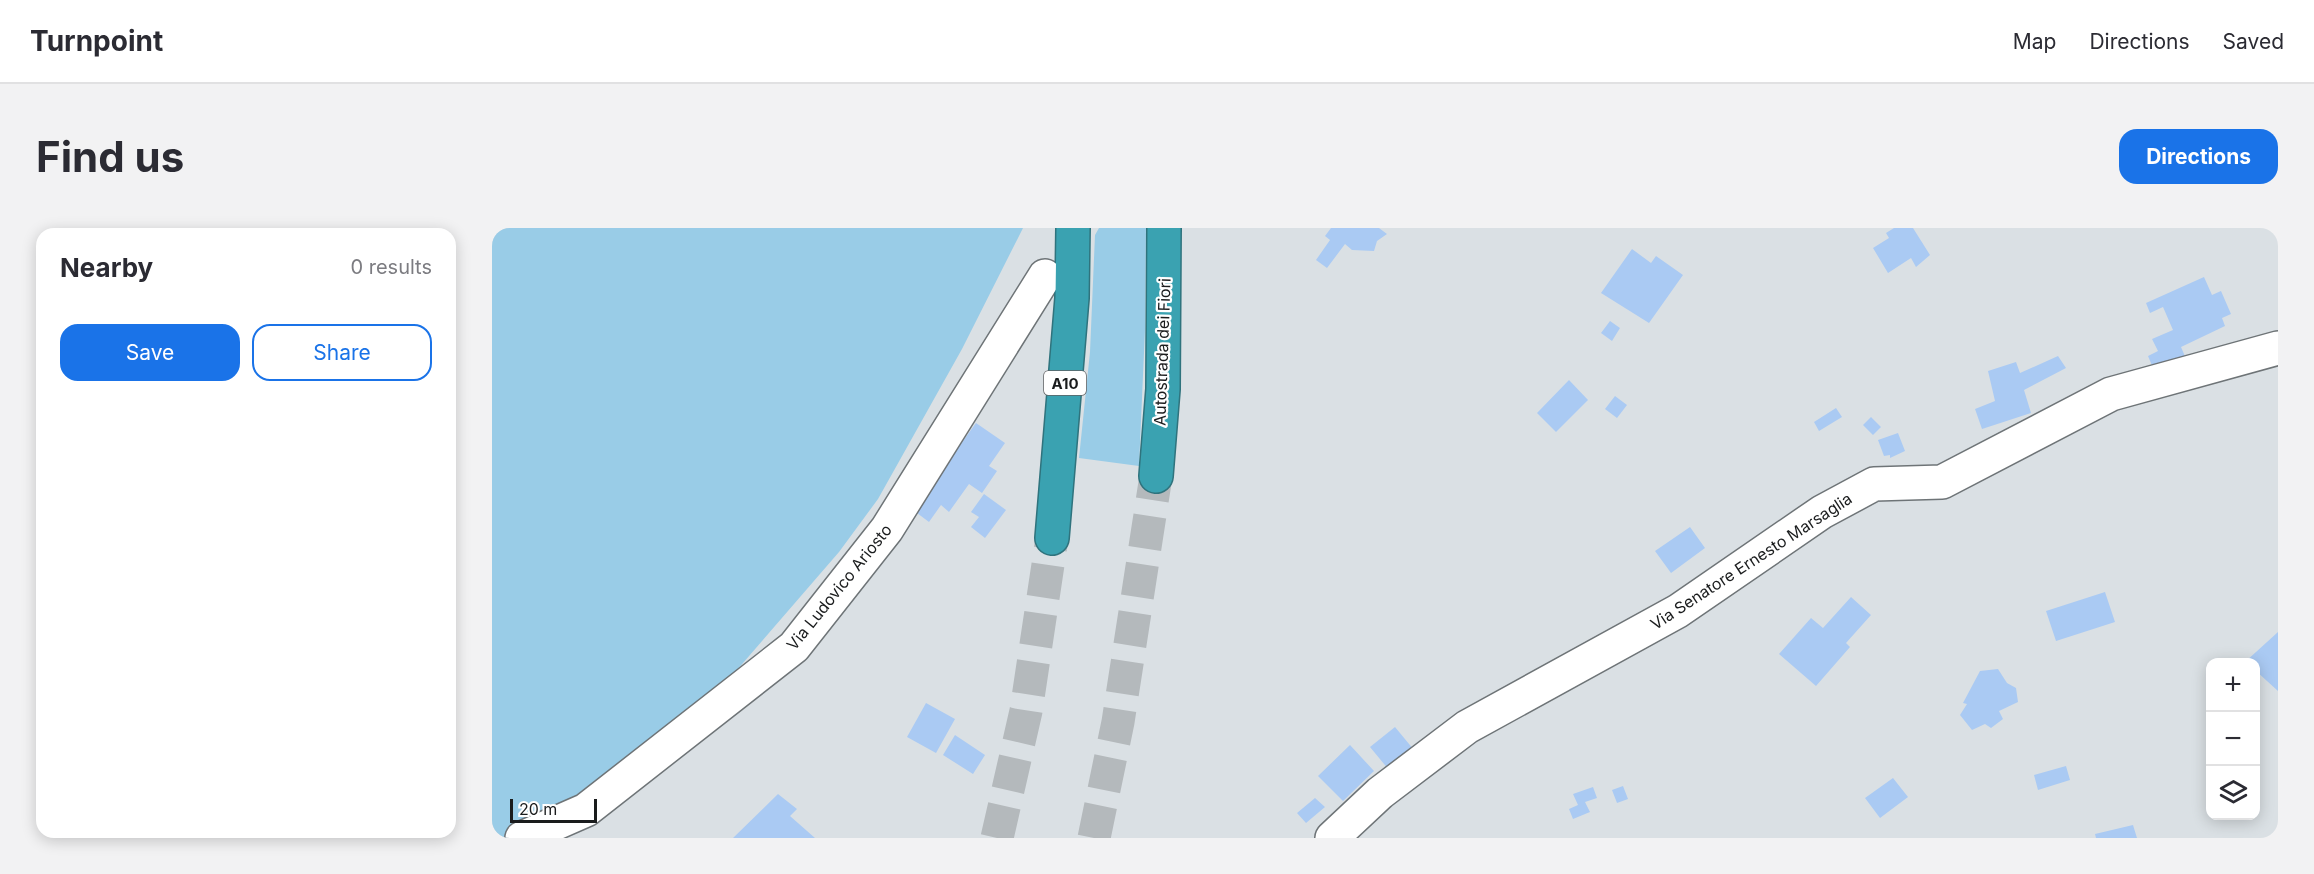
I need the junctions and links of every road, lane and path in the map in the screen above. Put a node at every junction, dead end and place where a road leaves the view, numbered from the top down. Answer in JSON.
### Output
{"nodes":[{"id":1,"x":1073,"y":228,"type":"edge"},
{"id":2,"x":1164,"y":228,"type":"edge"},
{"id":3,"x":1045,"y":276,"type":"dead end"},
{"id":4,"x":2278,"y":348,"type":"edge"},
{"id":5,"x":1155,"y":476,"type":"tunnel mouth"},
{"id":6,"x":1052,"y":538,"type":"tunnel mouth"},
{"id":7,"x":522,"y":838,"type":"edge"},
{"id":8,"x":1332,"y":838,"type":"edge"}],
"edges":[{"from":1,"to":6,"type":"highway","number":"A10"},
{"from":2,"to":5,"type":"highway","name":"Autostrada dei Fiori"},
{"from":3,"to":7,"type":"street","name":"Via Ludovico Ariosto"},
{"from":4,"to":8,"type":"street","name":"Via Senatore Ernesto Marsaglia"}]}
